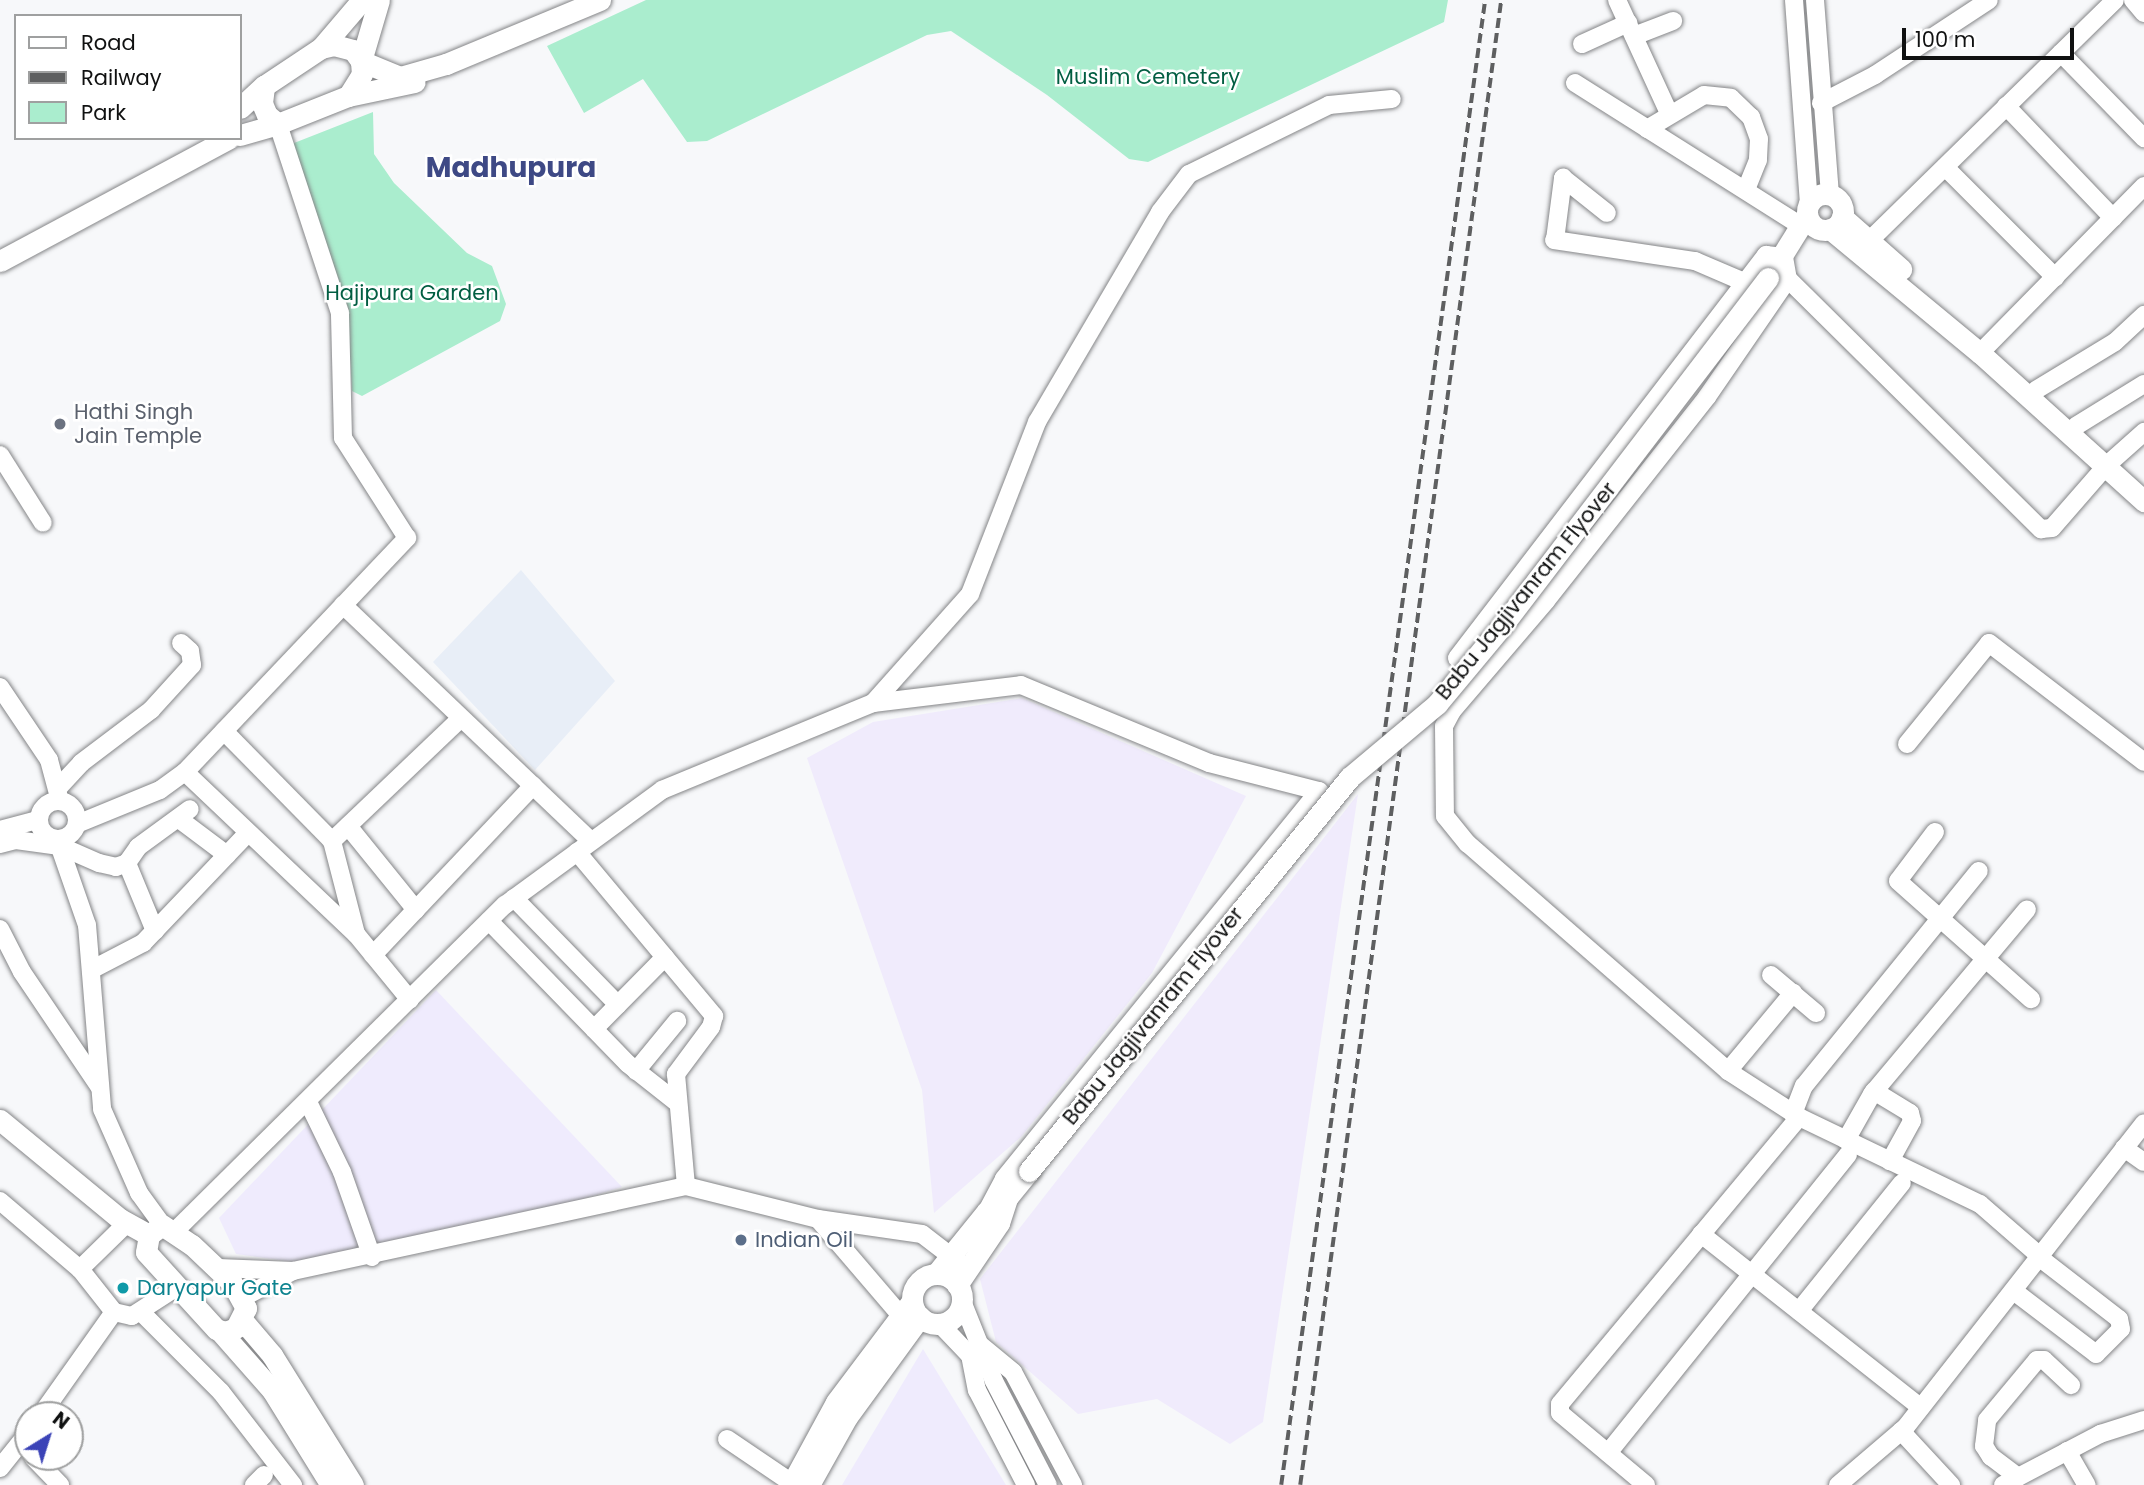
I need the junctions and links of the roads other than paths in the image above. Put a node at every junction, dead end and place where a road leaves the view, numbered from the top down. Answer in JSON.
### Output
{"nodes":[{"id":1,"x":362,"y":0,"type":"edge"},
{"id":2,"x":379,"y":0,"type":"edge"},
{"id":3,"x":600,"y":0,"type":"edge"},
{"id":4,"x":618,"y":0,"type":"edge"},
{"id":5,"x":1618,"y":0,"type":"edge"},
{"id":6,"x":1794,"y":0,"type":"edge"},
{"id":7,"x":1815,"y":0,"type":"edge"},
{"id":8,"x":1989,"y":0,"type":"edge"},
{"id":9,"x":2115,"y":0,"type":"edge"},
{"id":10,"x":2133,"y":0,"type":"edge"},
{"id":11,"x":2144,"y":13,"type":"edge"},
{"id":12,"x":1673,"y":21,"type":"dead end"},
{"id":13,"x":1631,"y":29,"type":"junction"},
{"id":14,"x":1582,"y":44,"type":"dead end"},
{"id":15,"x":321,"y":48,"type":"junction"},
{"id":16,"x":2061,"y":53,"type":"junction"},
{"id":17,"x":361,"y":61,"type":"junction"},
{"id":18,"x":1575,"y":83,"type":"dead end"},
{"id":19,"x":264,"y":86,"type":"junction"},
{"id":20,"x":348,"y":96,"type":"junction"},
{"id":21,"x":1392,"y":99,"type":"dead end"},
{"id":22,"x":1821,"y":103,"type":"junction"},
{"id":23,"x":242,"y":106,"type":"edge"},
{"id":24,"x":2006,"y":106,"type":"junction"},
{"id":25,"x":1669,"y":113,"type":"junction"},
{"id":26,"x":278,"y":124,"type":"junction"},
{"id":27,"x":1647,"y":129,"type":"junction"},
{"id":28,"x":242,"y":134,"type":"edge"},
{"id":29,"x":2144,"y":138,"type":"edge"},
{"id":30,"x":198,"y":140,"type":"edge"},
{"id":31,"x":225,"y":140,"type":"edge"},
{"id":32,"x":1945,"y":167,"type":"junction"},
{"id":33,"x":2144,"y":186,"type":"edge"},
{"id":34,"x":1746,"y":190,"type":"junction"},
{"id":35,"x":1830,"y":195,"type":"joint"},
{"id":36,"x":1607,"y":213,"type":"dead end"},
{"id":37,"x":2113,"y":218,"type":"junction"},
{"id":38,"x":1818,"y":219,"type":"junction"},
{"id":39,"x":1869,"y":241,"type":"junction"},
{"id":40,"x":0,"y":249,"type":"edge"},
{"id":41,"x":1786,"y":254,"type":"junction"},
{"id":42,"x":0,"y":261,"type":"edge"},
{"id":43,"x":2055,"y":277,"type":"junction"},
{"id":44,"x":1778,"y":279,"type":"junction"},
{"id":45,"x":1744,"y":282,"type":"junction"},
{"id":46,"x":2144,"y":315,"type":"edge"},
{"id":47,"x":1983,"y":349,"type":"junction"},
{"id":48,"x":2144,"y":384,"type":"edge"},
{"id":49,"x":2036,"y":390,"type":"junction"},
{"id":50,"x":2076,"y":426,"type":"junction"},
{"id":51,"x":2144,"y":432,"type":"edge"},
{"id":52,"x":0,"y":455,"type":"edge"},
{"id":53,"x":2110,"y":462,"type":"junction"},
{"id":54,"x":2144,"y":489,"type":"edge"},
{"id":55,"x":2144,"y":501,"type":"edge"},
{"id":56,"x":43,"y":523,"type":"dead end"},
{"id":57,"x":342,"y":605,"type":"junction"},
{"id":58,"x":181,"y":643,"type":"dead end"},
{"id":59,"x":1457,"y":658,"type":"dead end"},
{"id":60,"x":0,"y":687,"type":"edge"},
{"id":61,"x":873,"y":703,"type":"junction"},
{"id":62,"x":461,"y":718,"type":"junction"},
{"id":63,"x":224,"y":731,"type":"junction"},
{"id":64,"x":1907,"y":744,"type":"dead end"},
{"id":65,"x":2144,"y":762,"type":"edge"},
{"id":66,"x":185,"y":772,"type":"junction"},
{"id":67,"x":533,"y":786,"type":"junction"},
{"id":68,"x":59,"y":794,"type":"junction"},
{"id":69,"x":38,"y":820,"type":"junction"},
{"id":70,"x":77,"y":824,"type":"junction"},
{"id":71,"x":348,"y":826,"type":"junction"},
{"id":72,"x":0,"y":830,"type":"edge"},
{"id":73,"x":1935,"y":832,"type":"dead end"},
{"id":74,"x":242,"y":839,"type":"dead end"},
{"id":75,"x":332,"y":841,"type":"junction"},
{"id":76,"x":59,"y":843,"type":"junction"},
{"id":77,"x":0,"y":844,"type":"edge"},
{"id":78,"x":584,"y":847,"type":"junction"},
{"id":79,"x":227,"y":855,"type":"junction"},
{"id":80,"x":127,"y":863,"type":"junction"},
{"id":81,"x":1979,"y":870,"type":"dead end"},
{"id":82,"x":514,"y":898,"type":"junction"},
{"id":83,"x":2027,"y":909,"type":"dead end"},
{"id":84,"x":416,"y":910,"type":"junction"},
{"id":85,"x":489,"y":921,"type":"junction"},
{"id":86,"x":1938,"y":921,"type":"junction"},
{"id":87,"x":155,"y":931,"type":"junction"},
{"id":88,"x":356,"y":934,"type":"junction"},
{"id":89,"x":3,"y":942,"type":"edge"},
{"id":90,"x":373,"y":955,"type":"junction"},
{"id":91,"x":665,"y":957,"type":"junction"},
{"id":92,"x":1984,"y":960,"type":"junction"},
{"id":93,"x":91,"y":970,"type":"junction"},
{"id":94,"x":1771,"y":975,"type":"dead end"},
{"id":95,"x":1793,"y":993,"type":"junction"},
{"id":96,"x":2031,"y":999,"type":"dead end"},
{"id":97,"x":410,"y":1000,"type":"junction"},
{"id":98,"x":618,"y":1005,"type":"junction"},
{"id":99,"x":1816,"y":1013,"type":"dead end"},
{"id":100,"x":677,"y":1021,"type":"dead end"},
{"id":101,"x":594,"y":1029,"type":"junction"},
{"id":102,"x":636,"y":1071,"type":"junction"},
{"id":103,"x":1728,"y":1071,"type":"junction"},
{"id":104,"x":100,"y":1088,"type":"junction"},
{"id":105,"x":1874,"y":1091,"type":"junction"},
{"id":106,"x":675,"y":1101,"type":"junction"},
{"id":107,"x":308,"y":1102,"type":"junction"},
{"id":108,"x":1796,"y":1116,"type":"junction"},
{"id":109,"x":0,"y":1120,"type":"edge"},
{"id":110,"x":2144,"y":1123,"type":"edge"},
{"id":111,"x":0,"y":1135,"type":"edge"},
{"id":112,"x":1847,"y":1147,"type":"junction"},
{"id":113,"x":2124,"y":1148,"type":"junction"},
{"id":114,"x":1890,"y":1161,"type":"junction"},
{"id":115,"x":2144,"y":1163,"type":"edge"},
{"id":116,"x":1902,"y":1183,"type":"dead end"},
{"id":117,"x":686,"y":1186,"type":"junction"},
{"id":118,"x":1007,"y":1198,"type":"junction"},
{"id":119,"x":0,"y":1201,"type":"edge"},
{"id":120,"x":987,"y":1211,"type":"junction"},
{"id":121,"x":818,"y":1219,"type":"junction"},
{"id":122,"x":122,"y":1228,"type":"junction"},
{"id":123,"x":1701,"y":1234,"type":"junction"},
{"id":124,"x":158,"y":1236,"type":"junction"},
{"id":125,"x":951,"y":1255,"type":"junction"},
{"id":126,"x":372,"y":1257,"type":"junction"},
{"id":127,"x":2041,"y":1258,"type":"junction"},
{"id":128,"x":218,"y":1268,"type":"junction"},
{"id":129,"x":80,"y":1269,"type":"junction"},
{"id":130,"x":293,"y":1271,"type":"junction"},
{"id":131,"x":1751,"y":1273,"type":"junction"},
{"id":132,"x":936,"y":1274,"type":"junction"},
{"id":133,"x":962,"y":1285,"type":"junction"},
{"id":134,"x":177,"y":1287,"type":"junction"},
{"id":135,"x":2015,"y":1292,"type":"junction"},
{"id":136,"x":242,"y":1298,"type":"junction"},
{"id":137,"x":1799,"y":1311,"type":"junction"},
{"id":138,"x":114,"y":1312,"type":"junction"},
{"id":139,"x":141,"y":1312,"type":"junction"},
{"id":140,"x":917,"y":1317,"type":"junction"},
{"id":141,"x":243,"y":1321,"type":"junction"},
{"id":142,"x":220,"y":1331,"type":"junction"},
{"id":143,"x":974,"y":1350,"type":"junction"},
{"id":144,"x":2071,"y":1385,"type":"dead end"},
{"id":145,"x":51,"y":1401,"type":"edge"},
{"id":146,"x":1921,"y":1408,"type":"junction"},
{"id":147,"x":2144,"y":1420,"type":"edge"},
{"id":148,"x":1901,"y":1431,"type":"junction"},
{"id":149,"x":727,"y":1440,"type":"dead end"},
{"id":150,"x":2067,"y":1451,"type":"junction"},
{"id":151,"x":1608,"y":1453,"type":"junction"},
{"id":152,"x":14,"y":1457,"type":"edge"},
{"id":153,"x":0,"y":1468,"type":"edge"},
{"id":154,"x":48,"y":1471,"type":"edge"},
{"id":155,"x":2010,"y":1481,"type":"edge"},
{"id":156,"x":797,"y":1484,"type":"edge"},
{"id":157,"x":60,"y":1485,"type":"edge"},
{"id":158,"x":293,"y":1485,"type":"edge"},
{"id":159,"x":331,"y":1485,"type":"edge"},
{"id":160,"x":353,"y":1485,"type":"edge"},
{"id":161,"x":1026,"y":1485,"type":"edge"},
{"id":162,"x":1048,"y":1485,"type":"edge"},
{"id":163,"x":1073,"y":1485,"type":"edge"},
{"id":164,"x":1646,"y":1485,"type":"edge"},
{"id":165,"x":1838,"y":1485,"type":"edge"},
{"id":166,"x":1951,"y":1485,"type":"edge"},
{"id":167,"x":2087,"y":1485,"type":"edge"}],
"edges":[{"from":1,"to":15,"type":"main road"},
{"from":2,"to":17,"type":"main road"},
{"from":3,"to":17,"type":"main road"},
{"from":4,"to":20,"type":"main road"},
{"from":5,"to":13,"type":"street"},
{"from":6,"to":38,"type":"street"},
{"from":7,"to":22,"type":"street"},
{"from":8,"to":22,"type":"street"},
{"from":9,"to":16,"type":"street"},
{"from":10,"to":11,"type":"street"},
{"from":12,"to":13,"type":"street"},
{"from":13,"to":14,"type":"street"},
{"from":13,"to":25,"type":"street"},
{"from":15,"to":17,"type":"main road"},
{"from":15,"to":19,"type":"main road"},
{"from":16,"to":24,"type":"street"},
{"from":16,"to":29,"type":"street"},
{"from":17,"to":20,"type":"main road"},
{"from":18,"to":27,"type":"street"},
{"from":19,"to":23,"type":"main road"},
{"from":19,"to":26,"type":"main road"},
{"from":20,"to":26,"type":"main road"},
{"from":21,"to":61,"type":"street"},
{"from":22,"to":35,"type":"street"},
{"from":24,"to":32,"type":"street"},
{"from":24,"to":37,"type":"street"},
{"from":25,"to":27,"type":"street"},
{"from":25,"to":34,"type":"street"},
{"from":26,"to":28,"type":"main road"},
{"from":26,"to":57,"type":"street"},
{"from":27,"to":34,"type":"street"},
{"from":30,"to":40,"type":"main road"},
{"from":31,"to":42,"type":"main road"},
{"from":32,"to":39,"type":"street"},
{"from":32,"to":43,"type":"street"},
{"from":33,"to":37,"type":"street"},
{"from":34,"to":38,"type":"street"},
{"from":35,"to":38,"type":"main road"},
{"from":36,"to":45,"type":"street"},
{"from":37,"to":43,"type":"street"},
{"from":38,"to":39,"type":"main road"},
{"from":38,"to":41,"type":"main road","name":"Babu Jagjivanram Flyover"},
{"from":38,"to":47,"type":"main road"},
{"from":39,"to":47,"type":"main road"},
{"from":41,"to":44,"type":"main road","name":"Babu Jagjivanram Flyover"},
{"from":41,"to":45,"type":"street"},
{"from":43,"to":47,"type":"street"},
{"from":44,"to":53,"type":"street"},
{"from":44,"to":103,"type":"street"},
{"from":44,"to":118,"type":"main road","name":"Babu Jagjivanram Flyover","bridge":true},
{"from":45,"to":59,"type":"street"},
{"from":46,"to":49,"type":"street"},
{"from":47,"to":49,"type":"main road"},
{"from":47,"to":53,"type":"main road"},
{"from":48,"to":50,"type":"street"},
{"from":49,"to":50,"type":"main road"},
{"from":50,"to":53,"type":"main road"},
{"from":51,"to":53,"type":"street"},
{"from":52,"to":56,"type":"street"},
{"from":53,"to":54,"type":"main road"},
{"from":53,"to":55,"type":"main road"},
{"from":57,"to":62,"type":"street"},
{"from":57,"to":63,"type":"street"},
{"from":58,"to":68,"type":"street"},
{"from":60,"to":68,"type":"street"},
{"from":61,"to":78,"type":"street"},
{"from":61,"to":120,"type":"street"},
{"from":62,"to":67,"type":"street"},
{"from":62,"to":71,"type":"street"},
{"from":63,"to":66,"type":"street"},
{"from":63,"to":75,"type":"street"},
{"from":64,"to":65,"type":"street"},
{"from":66,"to":70,"type":"street"},
{"from":66,"to":88,"type":"street"},
{"from":67,"to":78,"type":"street"},
{"from":67,"to":84,"type":"street"},
{"from":68,"to":69,"type":"street"},
{"from":68,"to":70,"type":"street"},
{"from":69,"to":72,"type":"street"},
{"from":69,"to":76,"type":"street"},
{"from":70,"to":76,"type":"street"},
{"from":71,"to":75,"type":"street"},
{"from":71,"to":84,"type":"street"},
{"from":73,"to":86,"type":"street"},
{"from":74,"to":79,"type":"street"},
{"from":75,"to":88,"type":"street"},
{"from":76,"to":77,"type":"street"},
{"from":76,"to":80,"type":"street"},
{"from":76,"to":93,"type":"street"},
{"from":78,"to":82,"type":"street"},
{"from":78,"to":91,"type":"street"},
{"from":79,"to":80,"type":"street"},
{"from":79,"to":87,"type":"street"},
{"from":80,"to":87,"type":"street"},
{"from":81,"to":86,"type":"street"},
{"from":82,"to":85,"type":"street"},
{"from":82,"to":98,"type":"street"},
{"from":83,"to":92,"type":"street"},
{"from":84,"to":90,"type":"street"},
{"from":85,"to":97,"type":"street"},
{"from":85,"to":101,"type":"street"},
{"from":86,"to":92,"type":"street"},
{"from":86,"to":108,"type":"street"},
{"from":87,"to":93,"type":"street"},
{"from":88,"to":90,"type":"street"},
{"from":89,"to":104,"type":"street"},
{"from":90,"to":97,"type":"street"},
{"from":91,"to":98,"type":"street"},
{"from":91,"to":106,"type":"street"},
{"from":92,"to":96,"type":"street"},
{"from":92,"to":105,"type":"street"},
{"from":93,"to":104,"type":"street"},
{"from":94,"to":95,"type":"street"},
{"from":95,"to":99,"type":"street"},
{"from":95,"to":103,"type":"street"},
{"from":97,"to":107,"type":"street"},
{"from":98,"to":101,"type":"street"},
{"from":100,"to":102,"type":"street"},
{"from":101,"to":102,"type":"street"},
{"from":102,"to":106,"type":"street"},
{"from":103,"to":108,"type":"street"},
{"from":104,"to":124,"type":"street"},
{"from":105,"to":112,"type":"street"},
{"from":105,"to":114,"type":"street"},
{"from":106,"to":117,"type":"street"},
{"from":107,"to":124,"type":"street"},
{"from":107,"to":126,"type":"street"},
{"from":108,"to":112,"type":"street"},
{"from":108,"to":123,"type":"street"},
{"from":109,"to":122,"type":"main road"},
{"from":110,"to":113,"type":"street"},
{"from":111,"to":122,"type":"main road"},
{"from":112,"to":114,"type":"street"},
{"from":112,"to":131,"type":"street"},
{"from":113,"to":115,"type":"street"},
{"from":113,"to":127,"type":"street"},
{"from":114,"to":127,"type":"street"},
{"from":116,"to":137,"type":"street"},
{"from":117,"to":121,"type":"street"},
{"from":117,"to":126,"type":"street"},
{"from":118,"to":120,"type":"main road"},
{"from":118,"to":133,"type":"main road"},
{"from":119,"to":129,"type":"street"},
{"from":120,"to":125,"type":"main road"},
{"from":121,"to":125,"type":"street"},
{"from":121,"to":140,"type":"street"},
{"from":122,"to":124,"type":"main road"},
{"from":122,"to":129,"type":"street"},
{"from":123,"to":131,"type":"street"},
{"from":123,"to":151,"type":"street"},
{"from":124,"to":128,"type":"main road"},
{"from":124,"to":134,"type":"main road"},
{"from":125,"to":132,"type":"main road"},
{"from":125,"to":133,"type":"street"},
{"from":126,"to":130,"type":"street"},
{"from":127,"to":135,"type":"street"},
{"from":127,"to":135,"type":"street"},
{"from":128,"to":130,"type":"street"},
{"from":128,"to":136,"type":"main road"},
{"from":129,"to":138,"type":"street"},
{"from":130,"to":136,"type":"street"},
{"from":131,"to":137,"type":"street"},
{"from":131,"to":151,"type":"street"},
{"from":132,"to":133,"type":"main road"},
{"from":132,"to":140,"type":"main road"},
{"from":133,"to":140,"type":"main road"},
{"from":133,"to":143,"type":"street"},
{"from":134,"to":139,"type":"street"},
{"from":134,"to":142,"type":"main road"},
{"from":135,"to":146,"type":"street"},
{"from":136,"to":141,"type":"main road"},
{"from":137,"to":146,"type":"street"},
{"from":138,"to":139,"type":"street"},
{"from":138,"to":145,"type":"street"},
{"from":139,"to":158,"type":"street"},
{"from":140,"to":143,"type":"street"},
{"from":140,"to":156,"type":"main road"},
{"from":141,"to":142,"type":"main road"},
{"from":141,"to":160,"type":"main road"},
{"from":142,"to":159,"type":"main road"},
{"from":143,"to":161,"type":"street"},
{"from":143,"to":162,"type":"street"},
{"from":143,"to":163,"type":"street"},
{"from":144,"to":155,"type":"street"},
{"from":146,"to":148,"type":"street"},
{"from":147,"to":150,"type":"street"},
{"from":148,"to":165,"type":"street"},
{"from":148,"to":166,"type":"street"},
{"from":149,"to":156,"type":"street"},
{"from":150,"to":155,"type":"street"},
{"from":150,"to":167,"type":"street"},
{"from":151,"to":164,"type":"street"},
{"from":152,"to":153,"type":"street"},
{"from":154,"to":157,"type":"street"}]}
